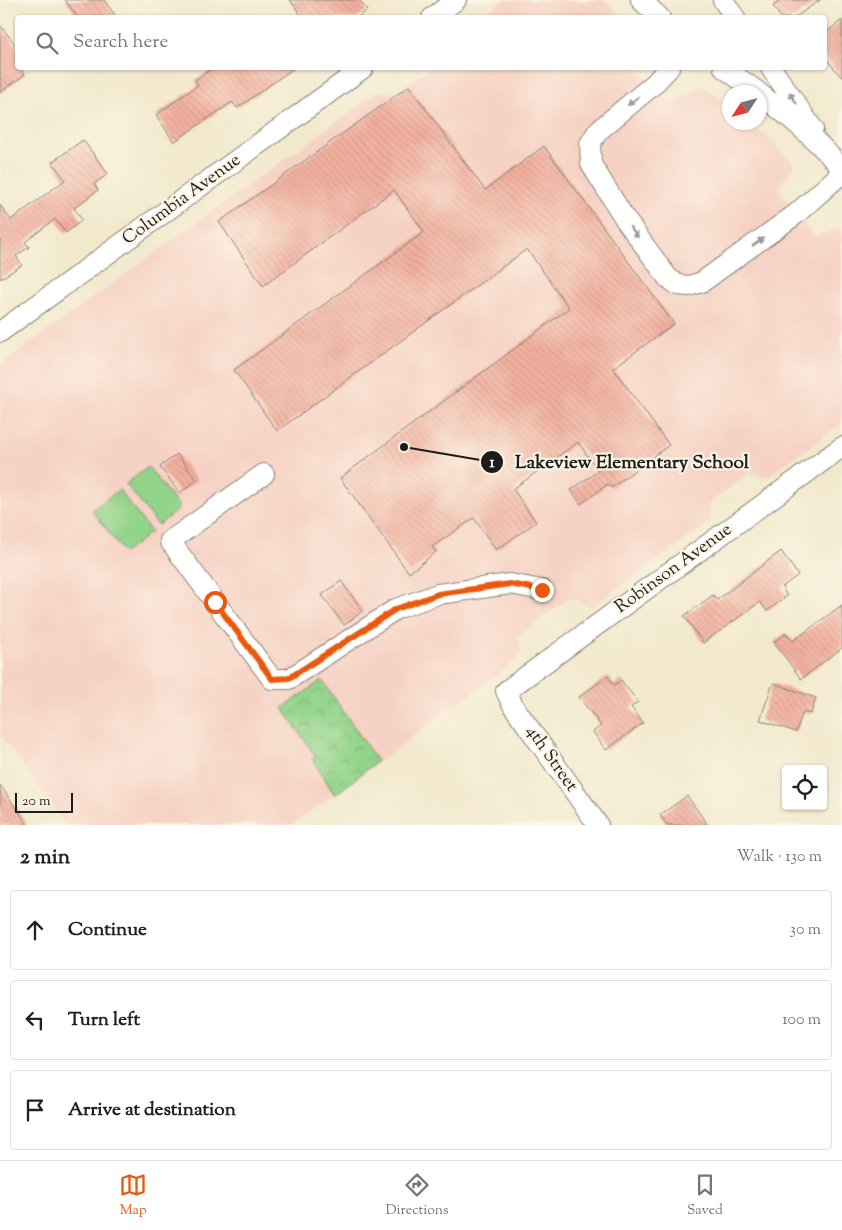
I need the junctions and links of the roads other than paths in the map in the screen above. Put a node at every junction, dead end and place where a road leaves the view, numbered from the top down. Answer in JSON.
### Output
{"nodes":[{"id":1,"x":456,"y":0,"type":"edge"},
{"id":2,"x":642,"y":0,"type":"edge"},
{"id":3,"x":723,"y":0,"type":"edge"},
{"id":4,"x":436,"y":15,"type":"edge"},
{"id":5,"x":657,"y":15,"type":"edge"},
{"id":6,"x":733,"y":15,"type":"edge"},
{"id":7,"x":360,"y":70,"type":"edge"},
{"id":8,"x":666,"y":70,"type":"edge"},
{"id":9,"x":727,"y":70,"type":"edge"},
{"id":10,"x":772,"y":70,"type":"edge"},
{"id":11,"x":748,"y":85,"type":"edge"},
{"id":12,"x":767,"y":99,"type":"edge"},
{"id":13,"x":829,"y":154,"type":"junction"},
{"id":14,"x":842,"y":171,"type":"edge"},
{"id":15,"x":0,"y":332,"type":"edge"},
{"id":16,"x":842,"y":447,"type":"edge"},
{"id":17,"x":264,"y":474,"type":"dead end"},
{"id":18,"x":542,"y":590,"type":"dead end"},
{"id":19,"x":506,"y":691,"type":"joint"},
{"id":20,"x":598,"y":825,"type":"edge"}],
"edges":[{"from":1,"to":4,"type":"street"},
{"from":2,"to":5,"type":"street"},
{"from":3,"to":6,"type":"street"},
{"from":7,"to":15,"type":"street","name":"Columbia Avenue"},
{"from":8,"to":14,"type":"street","one_way":true},
{"from":9,"to":11,"type":"street"},
{"from":13,"to":10,"type":"street","one_way":true},
{"from":12,"to":13,"type":"street"},
{"from":13,"to":14,"type":"street"},
{"from":16,"to":19,"type":"street","name":"Robinson Avenue"},
{"from":17,"to":18,"type":"street"},
{"from":19,"to":20,"type":"street","name":"4th Street"}]}
